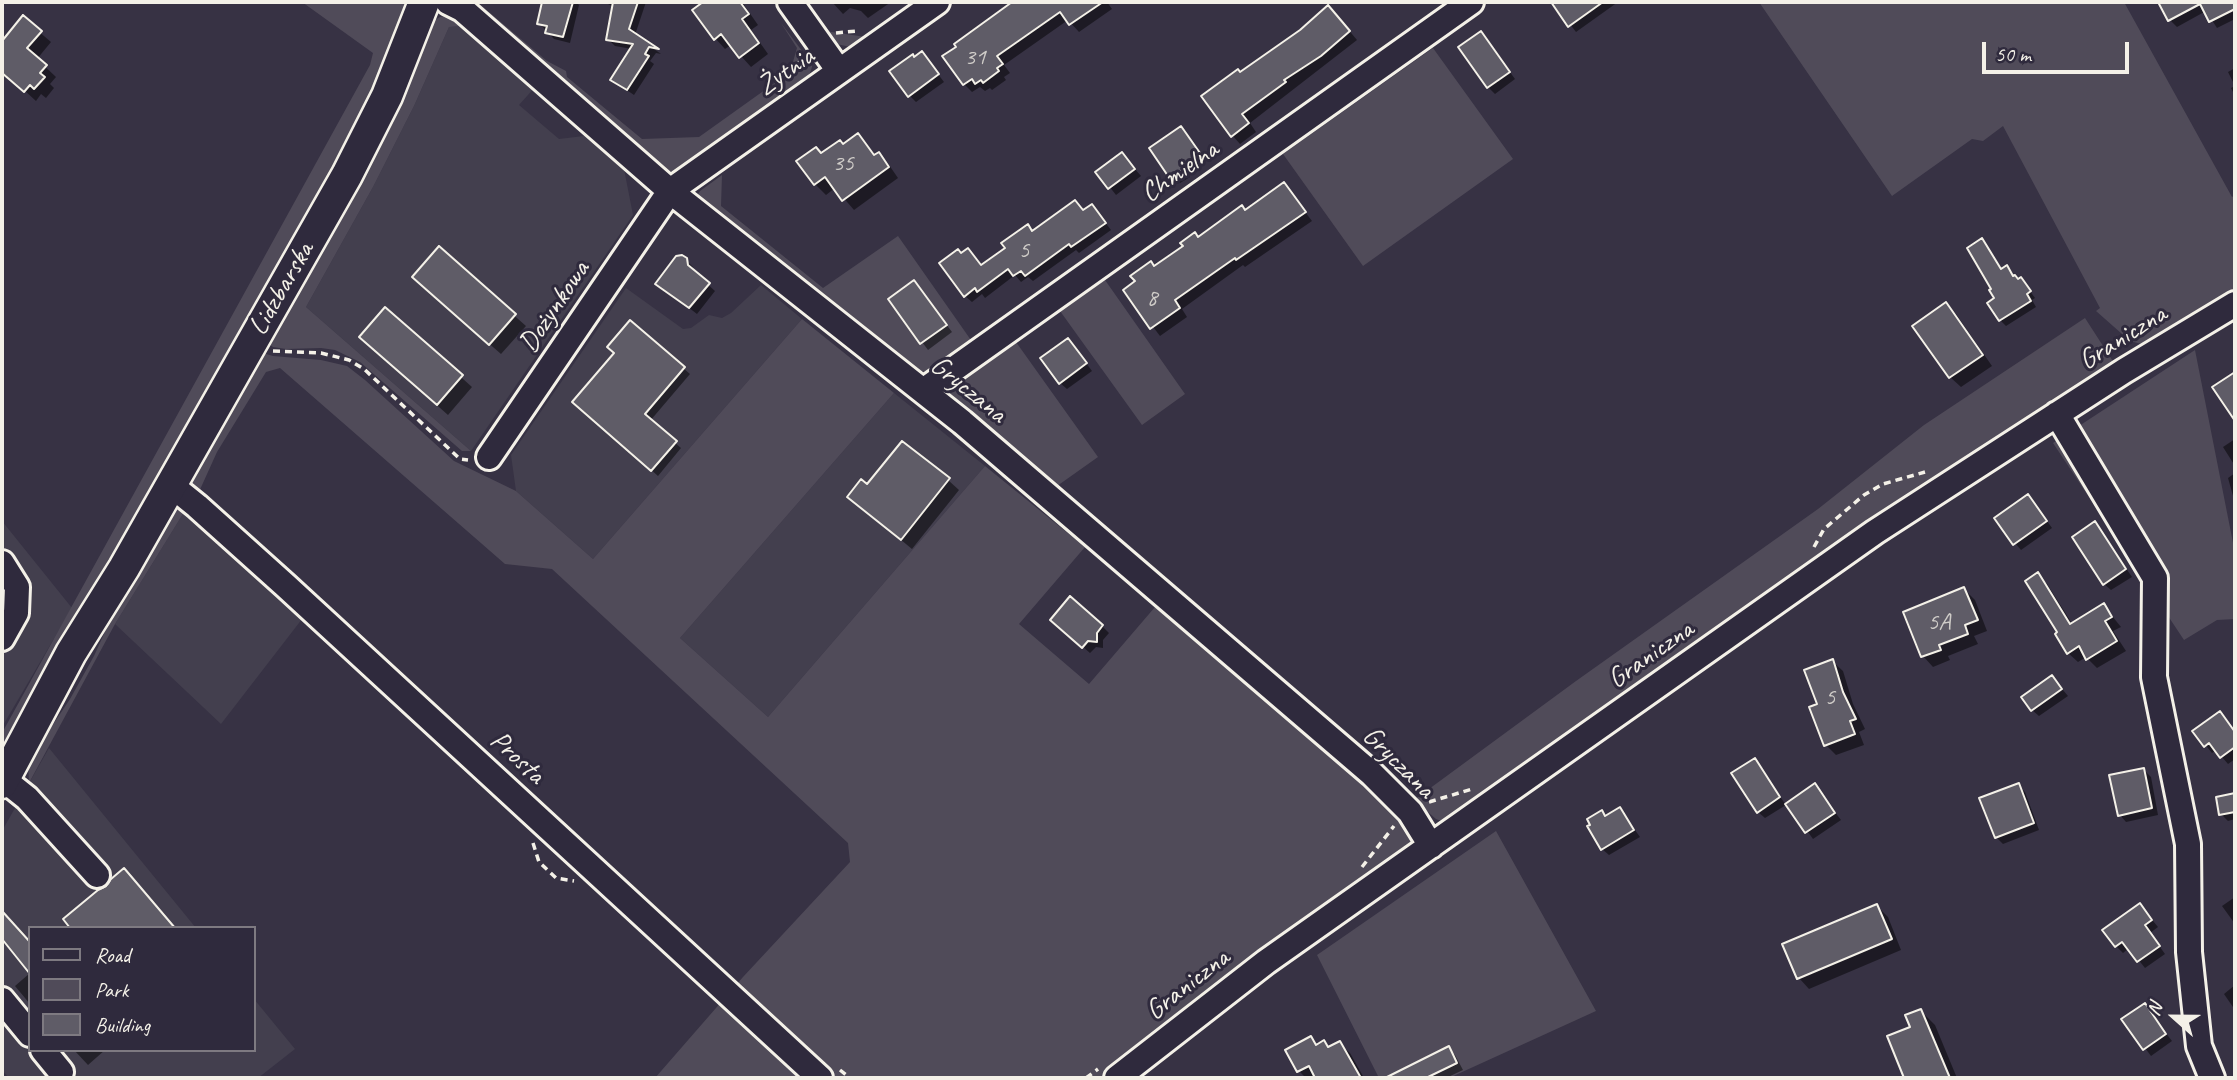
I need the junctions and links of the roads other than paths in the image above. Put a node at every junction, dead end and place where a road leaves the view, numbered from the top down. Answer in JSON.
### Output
{"nodes":[{"id":1,"x":424,"y":2,"type":"edge"},
{"id":2,"x":448,"y":2,"type":"edge"},
{"id":3,"x":790,"y":2,"type":"edge"},
{"id":4,"x":937,"y":2,"type":"edge"},
{"id":5,"x":1471,"y":2,"type":"edge"},
{"id":6,"x":839,"y":71,"type":"junction"},
{"id":7,"x":670,"y":191,"type":"junction"},
{"id":8,"x":2235,"y":304,"type":"edge"},
{"id":9,"x":923,"y":391,"type":"junction"},
{"id":10,"x":2057,"y":414,"type":"junction"},
{"id":11,"x":489,"y":457,"type":"road end"},
{"id":12,"x":171,"y":485,"type":"junction"},
{"id":13,"x":2,"y":562,"type":"edge"},
{"id":14,"x":2,"y":638,"type":"edge"},
{"id":15,"x":5,"y":776,"type":"edge"},
{"id":16,"x":1431,"y":846,"type":"junction"},
{"id":17,"x":97,"y":876,"type":"dead end"},
{"id":18,"x":2,"y":1000,"type":"edge"},
{"id":19,"x":28,"y":1032,"type":"edge"},
{"id":20,"x":45,"y":1052,"type":"edge"},
{"id":21,"x":61,"y":1072,"type":"dead end"},
{"id":22,"x":820,"y":1078,"type":"edge"},
{"id":23,"x":1117,"y":1078,"type":"edge"},
{"id":24,"x":2212,"y":1078,"type":"edge"}],
"edges":[{"from":1,"to":12,"type":"main road","name":"Lidzbarska"},
{"from":2,"to":7,"type":"street","name":"Gryczana"},
{"from":3,"to":6,"type":"street"},
{"from":4,"to":6,"type":"street","name":"Żytnia"},
{"from":5,"to":9,"type":"street","name":"Chmielna"},
{"from":6,"to":7,"type":"street","name":"Żytnia"},
{"from":7,"to":9,"type":"street","name":"Gryczana"},
{"from":7,"to":11,"type":"street","name":"Dożynkowa"},
{"from":8,"to":10,"type":"street","name":"Graniczna"},
{"from":9,"to":16,"type":"street","name":"Gryczana"},
{"from":10,"to":16,"type":"street","name":"Graniczna"},
{"from":10,"to":24,"type":"street"},
{"from":12,"to":15,"type":"main road","name":"Lidzbarska"},
{"from":12,"to":22,"type":"street","name":"Prosta"},
{"from":13,"to":14,"type":"street"},
{"from":15,"to":17,"type":"street"},
{"from":16,"to":23,"type":"street","name":"Graniczna"},
{"from":18,"to":19,"type":"street"},
{"from":20,"to":21,"type":"street"}]}
